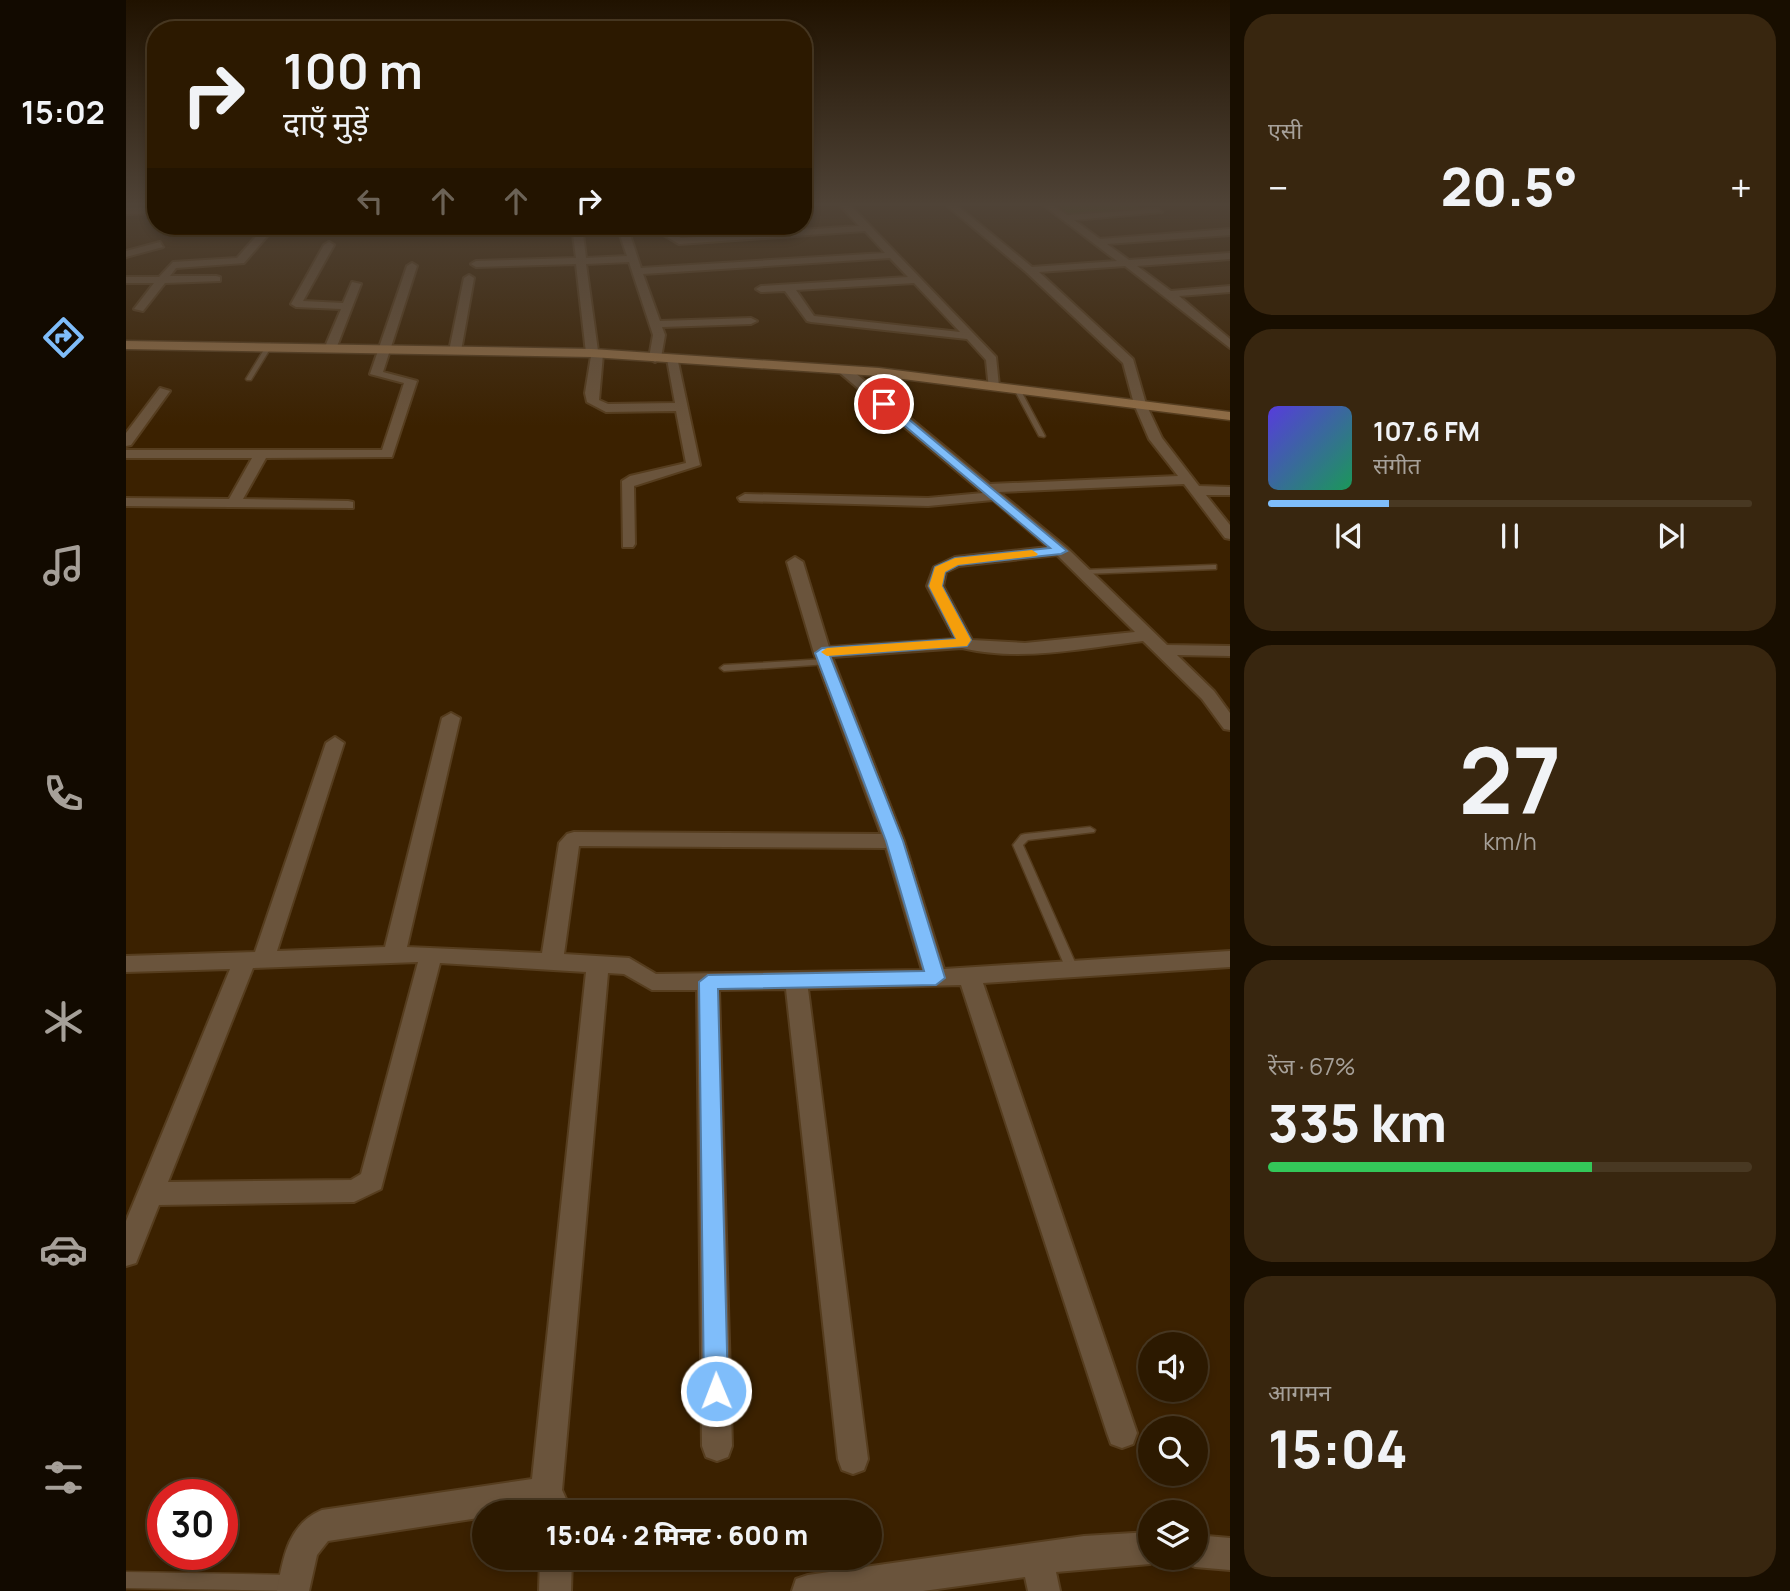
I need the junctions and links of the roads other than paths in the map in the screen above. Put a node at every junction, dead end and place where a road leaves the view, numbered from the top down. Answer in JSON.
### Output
{"nodes":[{"id":1,"x":310,"y":278,"type":"edge"},
{"id":2,"x":408,"y":278,"type":"edge"},
{"id":3,"x":469,"y":278,"type":"dead end"},
{"id":4,"x":584,"y":278,"type":"edge"},
{"id":5,"x":641,"y":278,"type":"edge"},
{"id":6,"x":1039,"y":278,"type":"edge"},
{"id":7,"x":1148,"y":278,"type":"edge"},
{"id":8,"x":160,"y":279,"type":"junction"},
{"id":9,"x":216,"y":279,"type":"dead end"},
{"id":10,"x":126,"y":280,"type":"edge"},
{"id":11,"x":917,"y":280,"type":"joint"},
{"id":12,"x":356,"y":284,"type":"dead end"},
{"id":13,"x":788,"y":287,"type":"junction"},
{"id":14,"x":761,"y":289,"type":"dead end"},
{"id":15,"x":1230,"y":289,"type":"edge"},
{"id":16,"x":1169,"y":294,"type":"junction"},
{"id":17,"x":347,"y":306,"type":"junction"},
{"id":18,"x":139,"y":309,"type":"dead end"},
{"id":19,"x":751,"y":321,"type":"dead end"},
{"id":20,"x":656,"y":324,"type":"junction"},
{"id":21,"x":969,"y":335,"type":"junction"},
{"id":22,"x":126,"y":345,"type":"edge"},
{"id":23,"x":1230,"y":345,"type":"edge"},
{"id":24,"x":267,"y":349,"type":"junction"},
{"id":25,"x":330,"y":349,"type":"junction"},
{"id":26,"x":385,"y":350,"type":"junction"},
{"id":27,"x":456,"y":351,"type":"junction"},
{"id":28,"x":594,"y":353,"type":"junction"},
{"id":29,"x":655,"y":358,"type":"junction"},
{"id":30,"x":673,"y":359,"type":"junction"},
{"id":31,"x":844,"y":370,"type":"junction"},
{"id":32,"x":249,"y":379,"type":"dead end"},
{"id":33,"x":993,"y":386,"type":"junction"},
{"id":34,"x":1017,"y":389,"type":"junction"},
{"id":35,"x":164,"y":391,"type":"dead end"},
{"id":36,"x":1140,"y":404,"type":"junction"},
{"id":37,"x":680,"y":407,"type":"junction"},
{"id":38,"x":1230,"y":416,"type":"edge"},
{"id":39,"x":1042,"y":436,"type":"dead end"},
{"id":40,"x":126,"y":443,"type":"edge"},
{"id":41,"x":126,"y":454,"type":"edge"},
{"id":42,"x":261,"y":454,"type":"junction"},
{"id":43,"x":1189,"y":485,"type":"junction"},
{"id":44,"x":1230,"y":491,"type":"edge"},
{"id":45,"x":991,"y":492,"type":"junction"},
{"id":46,"x":745,"y":498,"type":"dead end"},
{"id":47,"x":126,"y":502,"type":"edge"},
{"id":48,"x":234,"y":503,"type":"junction"},
{"id":49,"x":348,"y":505,"type":"dead end"},
{"id":50,"x":1230,"y":535,"type":"edge"},
{"id":51,"x":628,"y":544,"type":"dead end"},
{"id":52,"x":1061,"y":551,"type":"junction"},
{"id":53,"x":795,"y":562,"type":"dead end"},
{"id":54,"x":1213,"y":567,"type":"dead end"},
{"id":55,"x":1083,"y":572,"type":"junction"},
{"id":56,"x":1148,"y":635,"type":"junction"},
{"id":57,"x":962,"y":643,"type":"junction"},
{"id":58,"x":1163,"y":650,"type":"junction"},
{"id":59,"x":1230,"y":652,"type":"edge"},
{"id":60,"x":824,"y":657,"type":"junction"},
{"id":61,"x":724,"y":668,"type":"dead end"},
{"id":62,"x":451,"y":718,"type":"dead end"},
{"id":63,"x":1230,"y":725,"type":"edge"},
{"id":64,"x":335,"y":743,"type":"dead end"},
{"id":65,"x":1090,"y":830,"type":"dead end"},
{"id":66,"x":894,"y":841,"type":"junction"},
{"id":67,"x":431,"y":954,"type":"junction"},
{"id":68,"x":394,"y":956,"type":"junction"},
{"id":69,"x":1230,"y":959,"type":"edge"},
{"id":70,"x":254,"y":960,"type":"junction"},
{"id":71,"x":552,"y":960,"type":"junction"},
{"id":72,"x":126,"y":964,"type":"edge"},
{"id":73,"x":598,"y":964,"type":"junction"},
{"id":74,"x":1072,"y":969,"type":"junction"},
{"id":75,"x":969,"y":976,"type":"junction"},
{"id":76,"x":936,"y":978,"type":"junction"},
{"id":77,"x":796,"y":981,"type":"junction"},
{"id":78,"x":708,"y":982,"type":"junction"},
{"id":79,"x":150,"y":1194,"type":"junction"},
{"id":80,"x":126,"y":1254,"type":"edge"},
{"id":81,"x":1122,"y":1433,"type":"dead end"},
{"id":82,"x":717,"y":1446,"type":"dead end"},
{"id":83,"x":853,"y":1459,"type":"dead end"},
{"id":84,"x":551,"y":1500,"type":"edge"},
{"id":85,"x":472,"y":1510,"type":"edge"},
{"id":86,"x":1138,"y":1549,"type":"edge"},
{"id":87,"x":1208,"y":1552,"type":"edge"},
{"id":88,"x":1230,"y":1555,"type":"edge"},
{"id":89,"x":1037,"y":1558,"type":"junction"},
{"id":90,"x":556,"y":1570,"type":"edge"},
{"id":91,"x":126,"y":1580,"type":"edge"},
{"id":92,"x":294,"y":1587,"type":"edge"},
{"id":93,"x":555,"y":1591,"type":"edge"},
{"id":94,"x":808,"y":1591,"type":"edge"},
{"id":95,"x":1044,"y":1591,"type":"edge"}],
"edges":[{"from":1,"to":17,"type":"street"},
{"from":2,"to":26,"type":"street"},
{"from":3,"to":27,"type":"street"},
{"from":4,"to":28,"type":"street"},
{"from":5,"to":20,"type":"street"},
{"from":6,"to":36,"type":"street"},
{"from":7,"to":16,"type":"street"},
{"from":8,"to":9,"type":"street"},
{"from":8,"to":10,"type":"street"},
{"from":8,"to":18,"type":"street"},
{"from":11,"to":13,"type":"street"},
{"from":11,"to":21,"type":"street"},
{"from":12,"to":17,"type":"street"},
{"from":13,"to":14,"type":"street"},
{"from":13,"to":21,"type":"street"},
{"from":15,"to":16,"type":"street"},
{"from":16,"to":23,"type":"street"},
{"from":17,"to":25,"type":"street"},
{"from":19,"to":20,"type":"street"},
{"from":20,"to":29,"type":"street"},
{"from":21,"to":33,"type":"street"},
{"from":22,"to":24,"type":"street"},
{"from":24,"to":25,"type":"street"},
{"from":24,"to":32,"type":"lane"},
{"from":25,"to":26,"type":"street"},
{"from":26,"to":27,"type":"street"},
{"from":26,"to":42,"type":"street"},
{"from":27,"to":28,"type":"street"},
{"from":28,"to":29,"type":"street"},
{"from":28,"to":37,"type":"street"},
{"from":29,"to":30,"type":"street"},
{"from":30,"to":31,"type":"street"},
{"from":30,"to":37,"type":"street"},
{"from":31,"to":33,"type":"street"},
{"from":31,"to":45,"type":"street"},
{"from":33,"to":34,"type":"street"},
{"from":34,"to":36,"type":"street"},
{"from":34,"to":39,"type":"lane"},
{"from":35,"to":40,"type":"street"},
{"from":36,"to":38,"type":"street"},
{"from":36,"to":43,"type":"street"},
{"from":37,"to":51,"type":"street"},
{"from":41,"to":42,"type":"street"},
{"from":42,"to":48,"type":"street"},
{"from":43,"to":44,"type":"street"},
{"from":43,"to":45,"type":"street"},
{"from":43,"to":50,"type":"street"},
{"from":45,"to":46,"type":"street"},
{"from":45,"to":52,"type":"street"},
{"from":47,"to":48,"type":"street"},
{"from":48,"to":49,"type":"street"},
{"from":52,"to":55,"type":"street"},
{"from":52,"to":57,"type":"street"},
{"from":53,"to":60,"type":"street"},
{"from":54,"to":55,"type":"lane"},
{"from":55,"to":56,"type":"street"},
{"from":56,"to":57,"type":"street"},
{"from":56,"to":58,"type":"street"},
{"from":57,"to":60,"type":"street"},
{"from":58,"to":59,"type":"street"},
{"from":58,"to":63,"type":"street"},
{"from":60,"to":61,"type":"lane"},
{"from":60,"to":66,"type":"street"},
{"from":62,"to":68,"type":"street"},
{"from":64,"to":70,"type":"street"},
{"from":65,"to":74,"type":"lane"},
{"from":66,"to":71,"type":"street"},
{"from":66,"to":76,"type":"street"},
{"from":67,"to":68,"type":"street"},
{"from":67,"to":71,"type":"street"},
{"from":67,"to":79,"type":"street"},
{"from":68,"to":70,"type":"street"},
{"from":69,"to":74,"type":"street"},
{"from":70,"to":72,"type":"street"},
{"from":70,"to":79,"type":"street"},
{"from":71,"to":73,"type":"street"},
{"from":73,"to":78,"type":"street"},
{"from":73,"to":84,"type":"street"},
{"from":74,"to":75,"type":"street"},
{"from":75,"to":76,"type":"street"},
{"from":75,"to":81,"type":"street"},
{"from":76,"to":77,"type":"street"},
{"from":77,"to":78,"type":"street"},
{"from":77,"to":83,"type":"street"},
{"from":78,"to":82,"type":"street"},
{"from":79,"to":80,"type":"street"},
{"from":85,"to":92,"type":"street"},
{"from":86,"to":89,"type":"street"},
{"from":87,"to":88,"type":"street"},
{"from":89,"to":94,"type":"street"},
{"from":89,"to":95,"type":"street"},
{"from":90,"to":93,"type":"street"},
{"from":91,"to":92,"type":"lane"}]}
